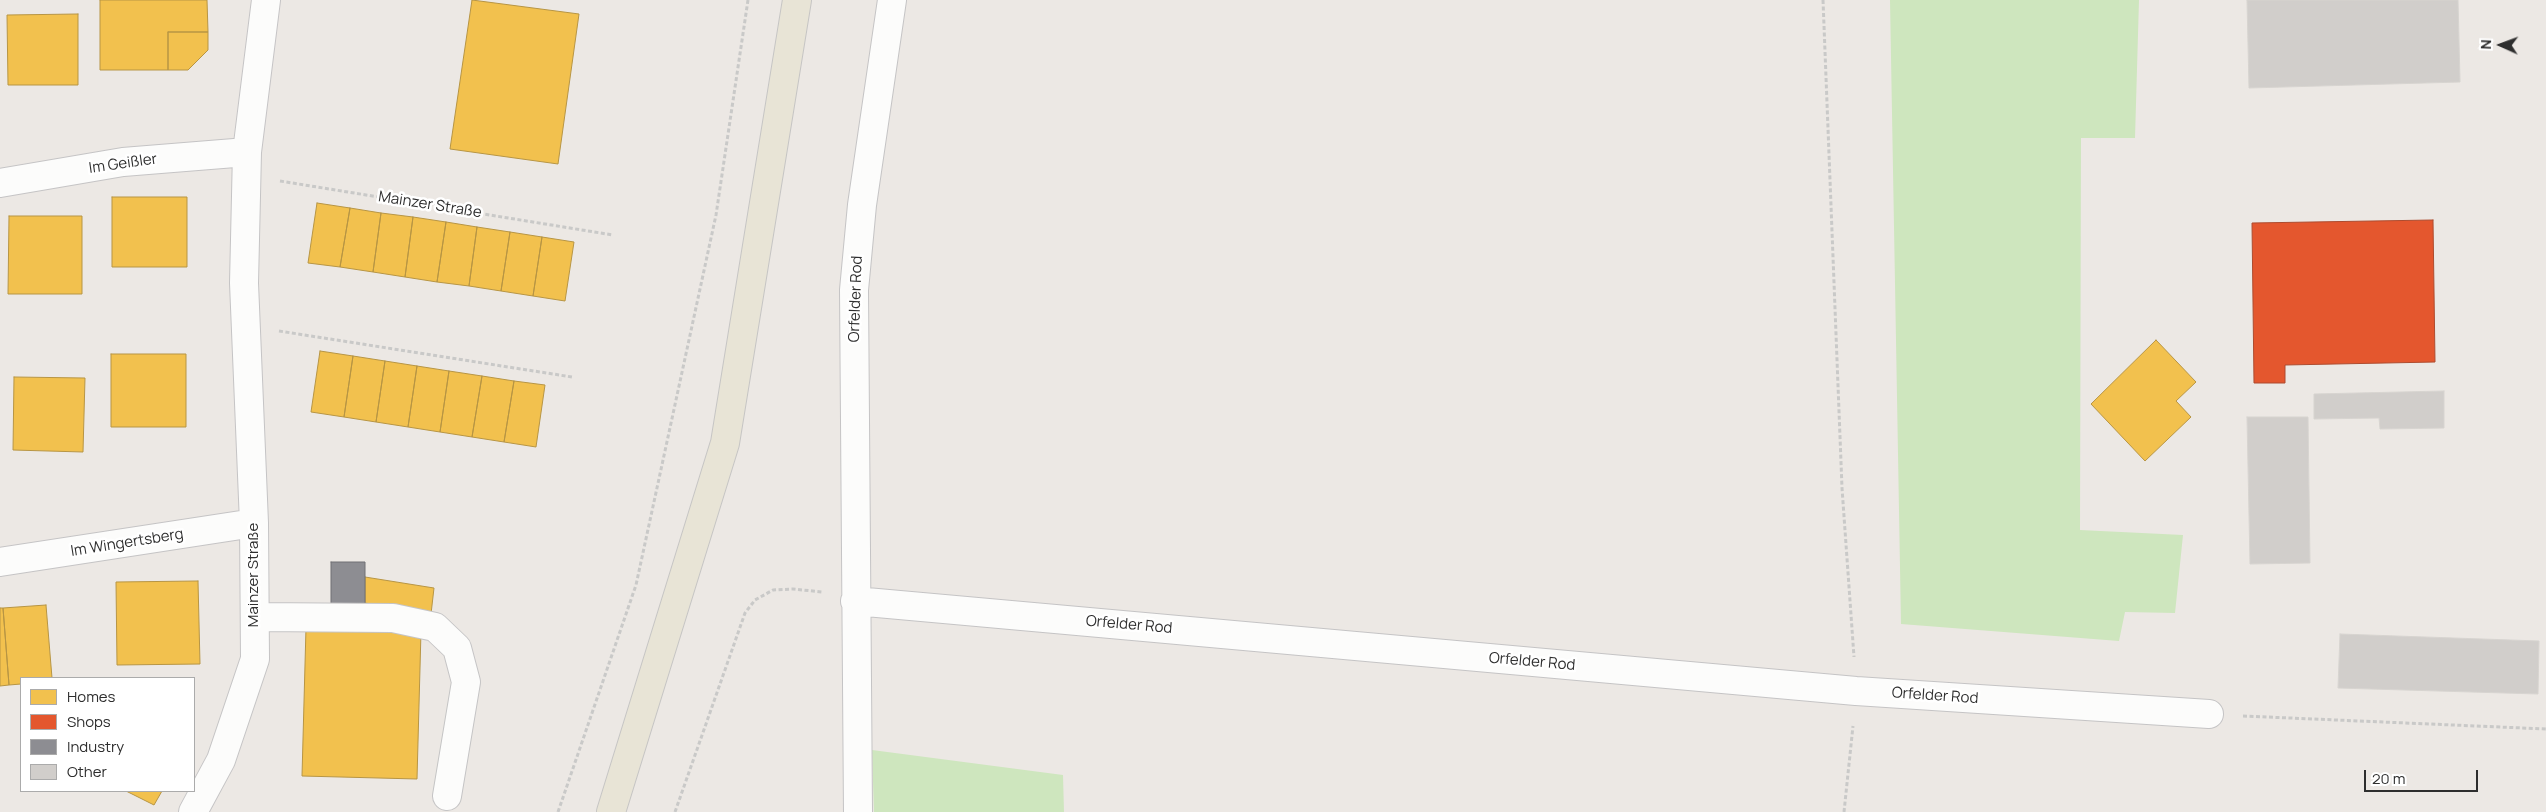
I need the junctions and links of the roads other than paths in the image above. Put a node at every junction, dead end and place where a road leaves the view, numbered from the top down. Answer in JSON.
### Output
{"nodes":[{"id":1,"x":266,"y":0,"type":"edge"},
{"id":2,"x":797,"y":0,"type":"edge"},
{"id":3,"x":892,"y":0,"type":"edge"},
{"id":4,"x":247,"y":164,"type":"junction"},
{"id":5,"x":0,"y":184,"type":"edge"},
{"id":6,"x":254,"y":523,"type":"junction"},
{"id":7,"x":0,"y":562,"type":"edge"},
{"id":8,"x":855,"y":601,"type":"junction"},
{"id":9,"x":254,"y":617,"type":"junction"},
{"id":10,"x":2210,"y":714,"type":"road end"},
{"id":11,"x":447,"y":796,"type":"dead end"},
{"id":12,"x":193,"y":812,"type":"edge"},
{"id":13,"x":611,"y":812,"type":"edge"},
{"id":14,"x":858,"y":812,"type":"edge"}],
"edges":[{"from":1,"to":4,"type":"street","name":"Mainzer Straße"},
{"from":2,"to":13,"type":"main road"},
{"from":3,"to":8,"type":"street","name":"Orfelder Rod"},
{"from":4,"to":5,"type":"street","name":"Im Geißler"},
{"from":4,"to":6,"type":"street","name":"Mainzer Straße"},
{"from":6,"to":7,"type":"street","name":"Im Wingertsberg"},
{"from":6,"to":9,"type":"street","name":"Mainzer Straße"},
{"from":8,"to":10,"type":"street","name":"Orfelder Rod"},
{"from":8,"to":14,"type":"street","name":"Orfelder Rod"},
{"from":9,"to":11,"type":"street"},
{"from":9,"to":12,"type":"street","name":"Mainzer Straße"}]}
